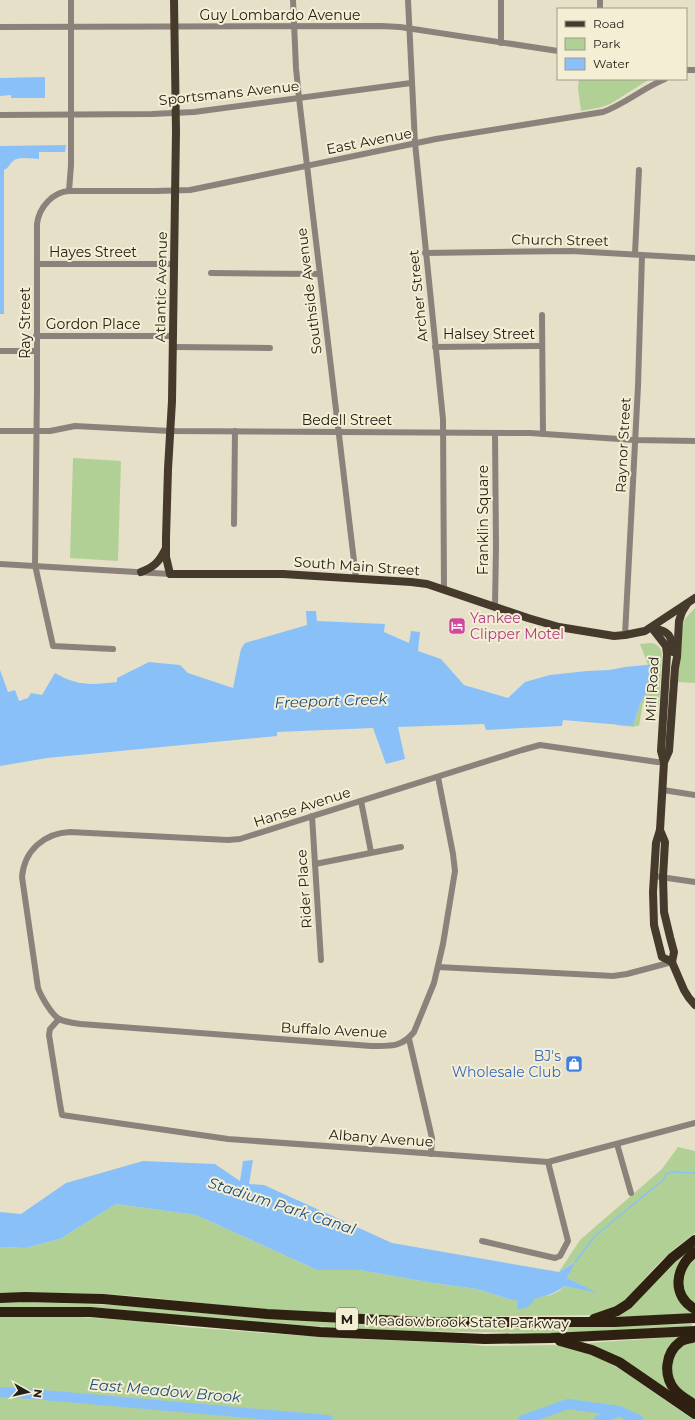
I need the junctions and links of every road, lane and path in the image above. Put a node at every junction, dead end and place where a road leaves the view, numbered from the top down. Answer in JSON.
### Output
{"nodes":[{"id":1,"x":71,"y":0,"type":"edge"},
{"id":2,"x":174,"y":0,"type":"edge"},
{"id":3,"x":293,"y":0,"type":"edge"},
{"id":4,"x":408,"y":0,"type":"edge"},
{"id":5,"x":501,"y":0,"type":"edge"},
{"id":6,"x":0,"y":27,"type":"edge"},
{"id":7,"x":71,"y":27,"type":"junction"},
{"id":8,"x":174,"y":27,"type":"junction"},
{"id":9,"x":294,"y":27,"type":"junction"},
{"id":10,"x":409,"y":29,"type":"junction"},
{"id":11,"x":501,"y":43,"type":"junction"},
{"id":12,"x":557,"y":51,"type":"edge"},
{"id":13,"x":663,"y":80,"type":"edge"},
{"id":14,"x":411,"y":83,"type":"junction"},
{"id":15,"x":299,"y":98,"type":"junction"},
{"id":16,"x":175,"y":113,"type":"junction"},
{"id":17,"x":0,"y":115,"type":"edge"},
{"id":18,"x":71,"y":115,"type":"junction"},
{"id":19,"x":415,"y":144,"type":"junction"},
{"id":20,"x":306,"y":166,"type":"junction"},
{"id":21,"x":639,"y":170,"type":"dead end"},
{"id":22,"x":175,"y":190,"type":"junction"},
{"id":23,"x":69,"y":191,"type":"junction"},
{"id":24,"x":425,"y":253,"type":"junction"},
{"id":25,"x":635,"y":254,"type":"junction"},
{"id":26,"x":642,"y":256,"type":"junction"},
{"id":27,"x":695,"y":258,"type":"edge"},
{"id":28,"x":37,"y":264,"type":"junction"},
{"id":29,"x":174,"y":264,"type":"junction"},
{"id":30,"x":211,"y":273,"type":"dead end"},
{"id":31,"x":319,"y":274,"type":"junction"},
{"id":32,"x":542,"y":315,"type":"dead end"},
{"id":33,"x":36,"y":336,"type":"junction"},
{"id":34,"x":173,"y":336,"type":"junction"},
{"id":35,"x":542,"y":346,"type":"junction"},
{"id":36,"x":173,"y":347,"type":"junction"},
{"id":37,"x":435,"y":347,"type":"junction"},
{"id":38,"x":270,"y":348,"type":"dead end"},
{"id":39,"x":0,"y":351,"type":"edge"},
{"id":40,"x":36,"y":351,"type":"junction"},
{"id":41,"x":37,"y":430,"type":"junction"},
{"id":42,"x":0,"y":431,"type":"edge"},
{"id":43,"x":170,"y":431,"type":"junction"},
{"id":44,"x":235,"y":431,"type":"junction"},
{"id":45,"x":338,"y":432,"type":"junction"},
{"id":46,"x":443,"y":432,"type":"junction"},
{"id":47,"x":495,"y":433,"type":"junction"},
{"id":48,"x":543,"y":434,"type":"junction"},
{"id":49,"x":634,"y":440,"type":"junction"},
{"id":50,"x":695,"y":441,"type":"edge"},
{"id":51,"x":234,"y":524,"type":"dead end"},
{"id":52,"x":166,"y":549,"type":"junction"},
{"id":53,"x":0,"y":564,"type":"edge"},
{"id":54,"x":35,"y":566,"type":"junction"},
{"id":55,"x":142,"y":572,"type":"junction"},
{"id":56,"x":170,"y":574,"type":"junction"},
{"id":57,"x":356,"y":578,"type":"junction"},
{"id":58,"x":444,"y":590,"type":"junction"},
{"id":59,"x":692,"y":600,"type":"edge"},
{"id":60,"x":495,"y":606,"type":"junction"},
{"id":61,"x":652,"y":628,"type":"junction"},
{"id":62,"x":625,"y":635,"type":"junction"},
{"id":63,"x":113,"y":650,"type":"dead end"},
{"id":64,"x":675,"y":668,"type":"junction"},
{"id":65,"x":664,"y":762,"type":"junction"},
{"id":66,"x":438,"y":777,"type":"junction"},
{"id":67,"x":663,"y":790,"type":"junction"},
{"id":68,"x":695,"y":795,"type":"edge"},
{"id":69,"x":361,"y":801,"type":"junction"},
{"id":70,"x":312,"y":816,"type":"junction"},
{"id":71,"x":401,"y":847,"type":"dead end"},
{"id":72,"x":371,"y":852,"type":"junction"},
{"id":73,"x":315,"y":864,"type":"junction"},
{"id":74,"x":658,"y":877,"type":"junction"},
{"id":75,"x":695,"y":882,"type":"edge"},
{"id":76,"x":321,"y":960,"type":"dead end"},
{"id":77,"x":672,"y":962,"type":"junction"},
{"id":78,"x":438,"y":967,"type":"junction"},
{"id":79,"x":692,"y":999,"type":"edge"},
{"id":80,"x":695,"y":1005,"type":"edge"},
{"id":81,"x":58,"y":1019,"type":"junction"},
{"id":82,"x":409,"y":1039,"type":"junction"},
{"id":83,"x":695,"y":1123,"type":"edge"},
{"id":84,"x":617,"y":1144,"type":"junction"},
{"id":85,"x":431,"y":1154,"type":"junction"},
{"id":86,"x":548,"y":1162,"type":"junction"},
{"id":87,"x":631,"y":1193,"type":"dead end"},
{"id":88,"x":695,"y":1240,"type":"edge"},
{"id":89,"x":482,"y":1241,"type":"dead end"},
{"id":90,"x":695,"y":1252,"type":"edge"},
{"id":91,"x":0,"y":1298,"type":"edge"},
{"id":92,"x":695,"y":1309,"type":"edge"},
{"id":93,"x":0,"y":1312,"type":"edge"},
{"id":94,"x":695,"y":1318,"type":"edge"},
{"id":95,"x":587,"y":1321,"type":"junction"},
{"id":96,"x":695,"y":1331,"type":"edge"},
{"id":97,"x":695,"y":1337,"type":"edge"},
{"id":98,"x":550,"y":1338,"type":"junction"},
{"id":99,"x":695,"y":1405,"type":"edge"},
{"id":100,"x":695,"y":1414,"type":"edge"}],
"edges":[{"from":1,"to":7,"type":"street"},
{"from":2,"to":8,"type":"main road","name":"Atlantic Avenue"},
{"from":3,"to":9,"type":"street","name":"Southside Avenue"},
{"from":4,"to":10,"type":"street","name":"Archer Street"},
{"from":5,"to":11,"type":"street"},
{"from":6,"to":7,"type":"street","name":"Guy Lombardo Avenue"},
{"from":7,"to":8,"type":"street","name":"Guy Lombardo Avenue"},
{"from":7,"to":18,"type":"street"},
{"from":8,"to":9,"type":"street","name":"Guy Lombardo Avenue"},
{"from":8,"to":16,"type":"main road","name":"Atlantic Avenue"},
{"from":9,"to":10,"type":"street","name":"Guy Lombardo Avenue"},
{"from":9,"to":15,"type":"street","name":"Southside Avenue"},
{"from":10,"to":11,"type":"street","name":"Guy Lombardo Avenue"},
{"from":10,"to":14,"type":"street","name":"Archer Street"},
{"from":11,"to":12,"type":"street","name":"Guy Lombardo Avenue"},
{"from":13,"to":19,"type":"street","name":"East Avenue"},
{"from":14,"to":15,"type":"street","name":"Sportsmans Avenue"},
{"from":14,"to":19,"type":"street","name":"Archer Street"},
{"from":15,"to":16,"type":"street","name":"Sportsmans Avenue"},
{"from":15,"to":20,"type":"street","name":"Southside Avenue"},
{"from":16,"to":18,"type":"street","name":"Sportsmans Avenue"},
{"from":16,"to":22,"type":"main road","name":"Atlantic Avenue"},
{"from":17,"to":18,"type":"street","name":"Sportsmans Avenue"},
{"from":18,"to":23,"type":"street"},
{"from":19,"to":20,"type":"street","name":"East Avenue"},
{"from":19,"to":24,"type":"street","name":"Archer Street"},
{"from":20,"to":22,"type":"street","name":"East Avenue"},
{"from":20,"to":31,"type":"street","name":"Southside Avenue"},
{"from":21,"to":25,"type":"street"},
{"from":22,"to":23,"type":"street","name":"East Avenue"},
{"from":22,"to":29,"type":"main road","name":"Atlantic Avenue"},
{"from":23,"to":28,"type":"street","name":"Ray Street"},
{"from":24,"to":25,"type":"street","name":"Church Street"},
{"from":24,"to":37,"type":"street","name":"Archer Street"},
{"from":25,"to":26,"type":"street","name":"Church Street"},
{"from":26,"to":27,"type":"street","name":"Church Street"},
{"from":26,"to":49,"type":"street","name":"Raynor Street"},
{"from":28,"to":29,"type":"street","name":"Hayes Street"},
{"from":28,"to":33,"type":"street","name":"Ray Street"},
{"from":29,"to":34,"type":"main road","name":"Atlantic Avenue"},
{"from":30,"to":31,"type":"street"},
{"from":31,"to":45,"type":"street","name":"Southside Avenue"},
{"from":32,"to":35,"type":"street"},
{"from":33,"to":34,"type":"street","name":"Gordon Place"},
{"from":33,"to":40,"type":"street","name":"Ray Street"},
{"from":34,"to":36,"type":"main road","name":"Atlantic Avenue"},
{"from":35,"to":37,"type":"street","name":"Halsey Street"},
{"from":35,"to":48,"type":"street"},
{"from":36,"to":38,"type":"street"},
{"from":36,"to":43,"type":"main road","name":"Atlantic Avenue"},
{"from":37,"to":46,"type":"street","name":"Archer Street"},
{"from":39,"to":40,"type":"street","name":"Gordon Place"},
{"from":40,"to":41,"type":"street","name":"Ray Street"},
{"from":41,"to":42,"type":"street","name":"Bedell Street"},
{"from":41,"to":43,"type":"street","name":"Bedell Street"},
{"from":41,"to":54,"type":"street","name":"Ray Street"},
{"from":43,"to":44,"type":"street","name":"Bedell Street"},
{"from":43,"to":52,"type":"main road","name":"Atlantic Avenue"},
{"from":44,"to":45,"type":"street","name":"Bedell Street"},
{"from":44,"to":51,"type":"street"},
{"from":45,"to":46,"type":"street","name":"Bedell Street"},
{"from":45,"to":57,"type":"street","name":"Southside Avenue"},
{"from":46,"to":47,"type":"street","name":"Bedell Street"},
{"from":46,"to":58,"type":"street","name":"Archer Street"},
{"from":47,"to":48,"type":"street","name":"Bedell Street"},
{"from":47,"to":60,"type":"street","name":"Franklin Square"},
{"from":48,"to":49,"type":"street","name":"Bedell Street"},
{"from":49,"to":50,"type":"street","name":"Bedell Street"},
{"from":49,"to":62,"type":"street","name":"Raynor Street"},
{"from":52,"to":55,"type":"main road"},
{"from":52,"to":56,"type":"main road","name":"Atlantic Avenue"},
{"from":53,"to":54,"type":"street","name":"South Main Street"},
{"from":54,"to":55,"type":"street","name":"South Main Street"},
{"from":54,"to":63,"type":"street","name":"Ray Street"},
{"from":55,"to":56,"type":"street","name":"South Main Street"},
{"from":56,"to":57,"type":"main road","name":"South Main Street"},
{"from":57,"to":58,"type":"main road","name":"South Main Street"},
{"from":58,"to":60,"type":"main road","name":"South Main Street"},
{"from":59,"to":61,"type":"main road","name":"South Main Street"},
{"from":59,"to":64,"type":"main road","name":"Mill Road"},
{"from":60,"to":62,"type":"main road","name":"South Main Street"},
{"from":61,"to":62,"type":"main road","name":"South Main Street"},
{"from":61,"to":64,"type":"main road","name":"Mill Road"},
{"from":61,"to":65,"type":"main road","name":"Mill Road"},
{"from":64,"to":65,"type":"main road","name":"Mill Road"},
{"from":65,"to":66,"type":"street","name":"Hanse Avenue"},
{"from":65,"to":67,"type":"main road","name":"Mill Road"},
{"from":66,"to":69,"type":"street","name":"Hanse Avenue"},
{"from":66,"to":78,"type":"street"},
{"from":67,"to":68,"type":"street"},
{"from":67,"to":74,"type":"main road","name":"Mill Road"},
{"from":69,"to":70,"type":"street","name":"Hanse Avenue"},
{"from":69,"to":72,"type":"street"},
{"from":70,"to":73,"type":"street","name":"Rider Place"},
{"from":70,"to":81,"type":"street","name":"Hanse Avenue"},
{"from":71,"to":72,"type":"street"},
{"from":72,"to":73,"type":"street"},
{"from":73,"to":76,"type":"street","name":"Rider Place"},
{"from":74,"to":75,"type":"street"},
{"from":74,"to":77,"type":"main road","name":"Mill Road"},
{"from":74,"to":77,"type":"main road","name":"Mill Road"},
{"from":77,"to":78,"type":"street"},
{"from":77,"to":79,"type":"main road","name":"Mill Road"},
{"from":78,"to":82,"type":"street"},
{"from":79,"to":80,"type":"main road","name":"Mill Road"},
{"from":81,"to":82,"type":"street","name":"Buffalo Avenue"},
{"from":81,"to":85,"type":"street","name":"Albany Avenue"},
{"from":82,"to":85,"type":"street"},
{"from":83,"to":84,"type":"street","name":"Albany Avenue"},
{"from":84,"to":86,"type":"street","name":"Albany Avenue"},
{"from":84,"to":87,"type":"street"},
{"from":85,"to":86,"type":"street","name":"Albany Avenue"},
{"from":86,"to":89,"type":"street"},
{"from":88,"to":95,"type":"highway"},
{"from":90,"to":92,"type":"highway"},
{"from":91,"to":95,"type":"highway","name":"Meadowbrook State Parkway","number":"M"},
{"from":93,"to":98,"type":"highway","name":"Meadowbrook State Parkway","number":"M"},
{"from":94,"to":95,"type":"highway","name":"Meadowbrook State Parkway","number":"M"},
{"from":96,"to":98,"type":"highway","name":"Meadowbrook State Parkway","number":"M"},
{"from":97,"to":99,"type":"highway"},
{"from":98,"to":100,"type":"highway"}]}
